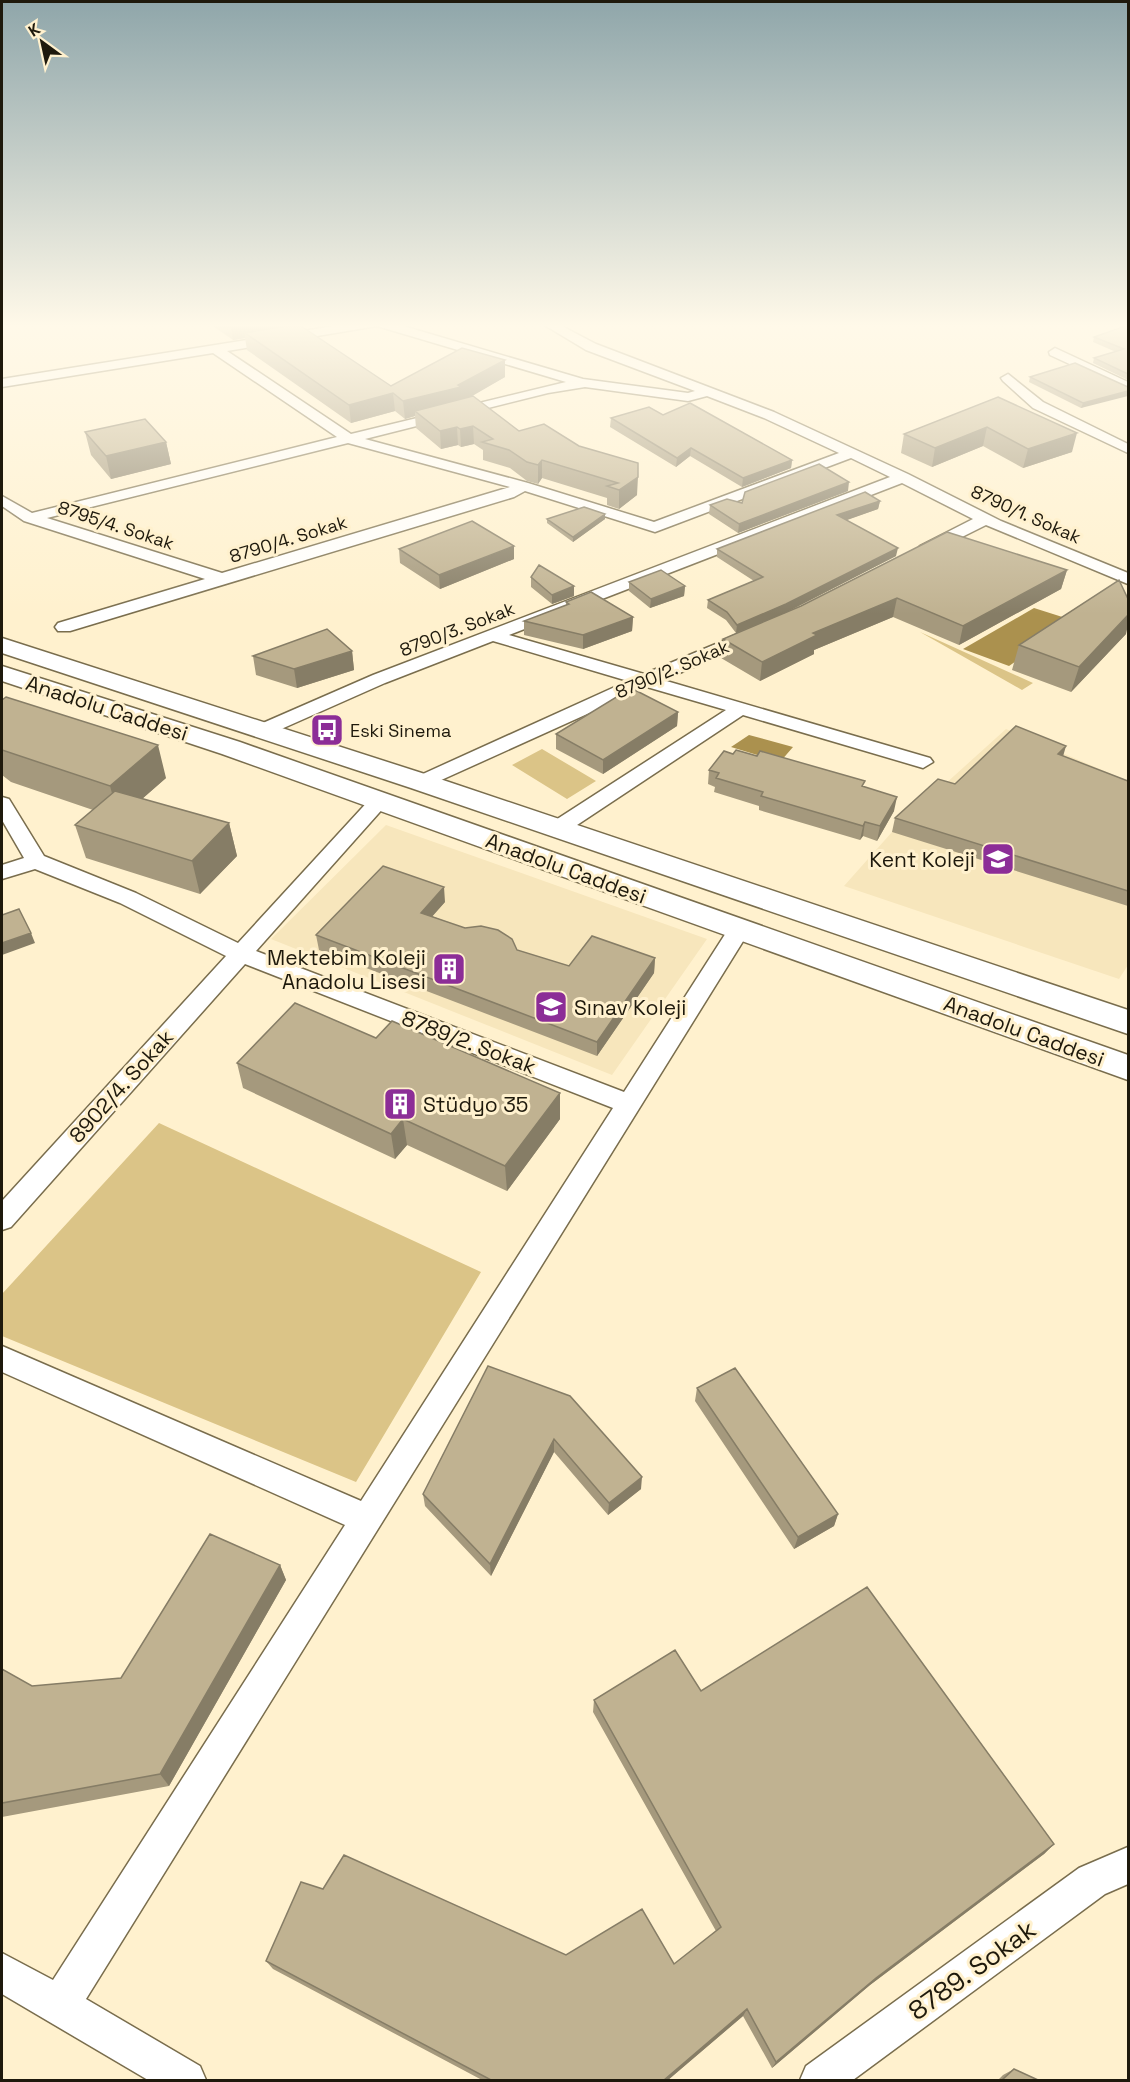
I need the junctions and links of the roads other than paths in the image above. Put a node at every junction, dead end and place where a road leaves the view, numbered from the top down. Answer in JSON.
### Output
{"nodes":[{"id":1,"x":321,"y":420,"type":"edge"},
{"id":2,"x":424,"y":420,"type":"edge"},
{"id":3,"x":780,"y":420,"type":"edge"},
{"id":4,"x":1069,"y":420,"type":"edge"},
{"id":5,"x":349,"y":439,"type":"junction"},
{"id":6,"x":1128,"y":449,"type":"edge"},
{"id":7,"x":852,"y":453,"type":"junction"},
{"id":8,"x":903,"y":477,"type":"junction"},
{"id":9,"x":523,"y":486,"type":"junction"},
{"id":10,"x":2,"y":500,"type":"edge"},
{"id":11,"x":30,"y":518,"type":"junction"},
{"id":12,"x":986,"y":519,"type":"junction"},
{"id":13,"x":909,"y":557,"type":"edge"},
{"id":14,"x":1127,"y":577,"type":"edge"},
{"id":15,"x":223,"y":579,"type":"junction"},
{"id":16,"x":64,"y":627,"type":"dead end"},
{"id":17,"x":772,"y":627,"type":"edge"},
{"id":18,"x":494,"y":636,"type":"junction"},
{"id":19,"x":2,"y":639,"type":"edge"},
{"id":20,"x":2,"y":645,"type":"edge"},
{"id":21,"x":50,"y":661,"type":"junction"},
{"id":22,"x":2,"y":673,"type":"edge"},
{"id":23,"x":644,"y":681,"type":"junction"},
{"id":24,"x":741,"y":709,"type":"junction"},
{"id":25,"x":263,"y":730,"type":"junction"},
{"id":26,"x":923,"y":762,"type":"dead end"},
{"id":27,"x":421,"y":782,"type":"junction"},
{"id":28,"x":379,"y":801,"type":"junction"},
{"id":29,"x":2,"y":803,"type":"edge"},
{"id":30,"x":558,"y":828,"type":"junction"},
{"id":31,"x":36,"y":861,"type":"junction"},
{"id":32,"x":2,"y":872,"type":"edge"},
{"id":33,"x":739,"y":930,"type":"junction"},
{"id":34,"x":241,"y":954,"type":"junction"},
{"id":35,"x":1128,"y":1022,"type":"edge"},
{"id":36,"x":1128,"y":1068,"type":"edge"},
{"id":37,"x":629,"y":1104,"type":"junction"},
{"id":38,"x":2,"y":1219,"type":"edge"},
{"id":39,"x":2,"y":1359,"type":"edge"},
{"id":40,"x":367,"y":1519,"type":"junction"},
{"id":41,"x":1128,"y":1866,"type":"edge"},
{"id":42,"x":2,"y":1972,"type":"edge"},
{"id":43,"x":59,"y":2006,"type":"junction"},
{"id":44,"x":186,"y":2080,"type":"edge"},
{"id":45,"x":820,"y":2080,"type":"edge"}],
"edges":[{"from":1,"to":5,"type":"street"},
{"from":2,"to":5,"type":"street"},
{"from":3,"to":7,"type":"street","name":"8790/1. Sokak"},
{"from":4,"to":6,"type":"street"},
{"from":5,"to":9,"type":"street"},
{"from":5,"to":11,"type":"street"},
{"from":7,"to":8,"type":"street","name":"8790/1. Sokak"},
{"from":7,"to":9,"type":"street"},
{"from":8,"to":12,"type":"street","name":"8790/1. Sokak"},
{"from":8,"to":18,"type":"street","name":"8790/3. Sokak"},
{"from":9,"to":15,"type":"street","name":"8790/4. Sokak"},
{"from":10,"to":11,"type":"street","name":"8795/4. Sokak"},
{"from":11,"to":15,"type":"street","name":"8795/4. Sokak"},
{"from":12,"to":13,"type":"street"},
{"from":12,"to":14,"type":"street","name":"8790/1. Sokak"},
{"from":15,"to":16,"type":"street","name":"8790/4. Sokak"},
{"from":17,"to":23,"type":"street","name":"8790/2. Sokak"},
{"from":18,"to":23,"type":"street"},
{"from":18,"to":25,"type":"street","name":"8790/3. Sokak"},
{"from":19,"to":21,"type":"highway"},
{"from":20,"to":21,"type":"highway","name":"Anadolu Caddesi"},
{"from":21,"to":25,"type":"highway","name":"Anadolu Caddesi"},
{"from":22,"to":28,"type":"highway","name":"Anadolu Caddesi"},
{"from":23,"to":24,"type":"street"},
{"from":23,"to":27,"type":"street","name":"8790/2. Sokak"},
{"from":24,"to":26,"type":"street"},
{"from":24,"to":30,"type":"street"},
{"from":25,"to":27,"type":"highway","name":"Anadolu Caddesi"},
{"from":27,"to":30,"type":"highway","name":"Anadolu Caddesi"},
{"from":28,"to":33,"type":"highway","name":"Anadolu Caddesi"},
{"from":28,"to":34,"type":"street","name":"8902/4. Sokak"},
{"from":29,"to":31,"type":"street"},
{"from":30,"to":35,"type":"highway","name":"Anadolu Caddesi"},
{"from":31,"to":32,"type":"street"},
{"from":31,"to":34,"type":"street"},
{"from":33,"to":36,"type":"highway","name":"Anadolu Caddesi"},
{"from":33,"to":37,"type":"street"},
{"from":34,"to":37,"type":"street","name":"8789/2. Sokak"},
{"from":34,"to":38,"type":"street","name":"8902/4. Sokak"},
{"from":37,"to":40,"type":"street"},
{"from":39,"to":40,"type":"street"},
{"from":40,"to":43,"type":"street"},
{"from":41,"to":45,"type":"street","name":"8789. Sokak"},
{"from":42,"to":43,"type":"street"},
{"from":43,"to":44,"type":"street"}]}
